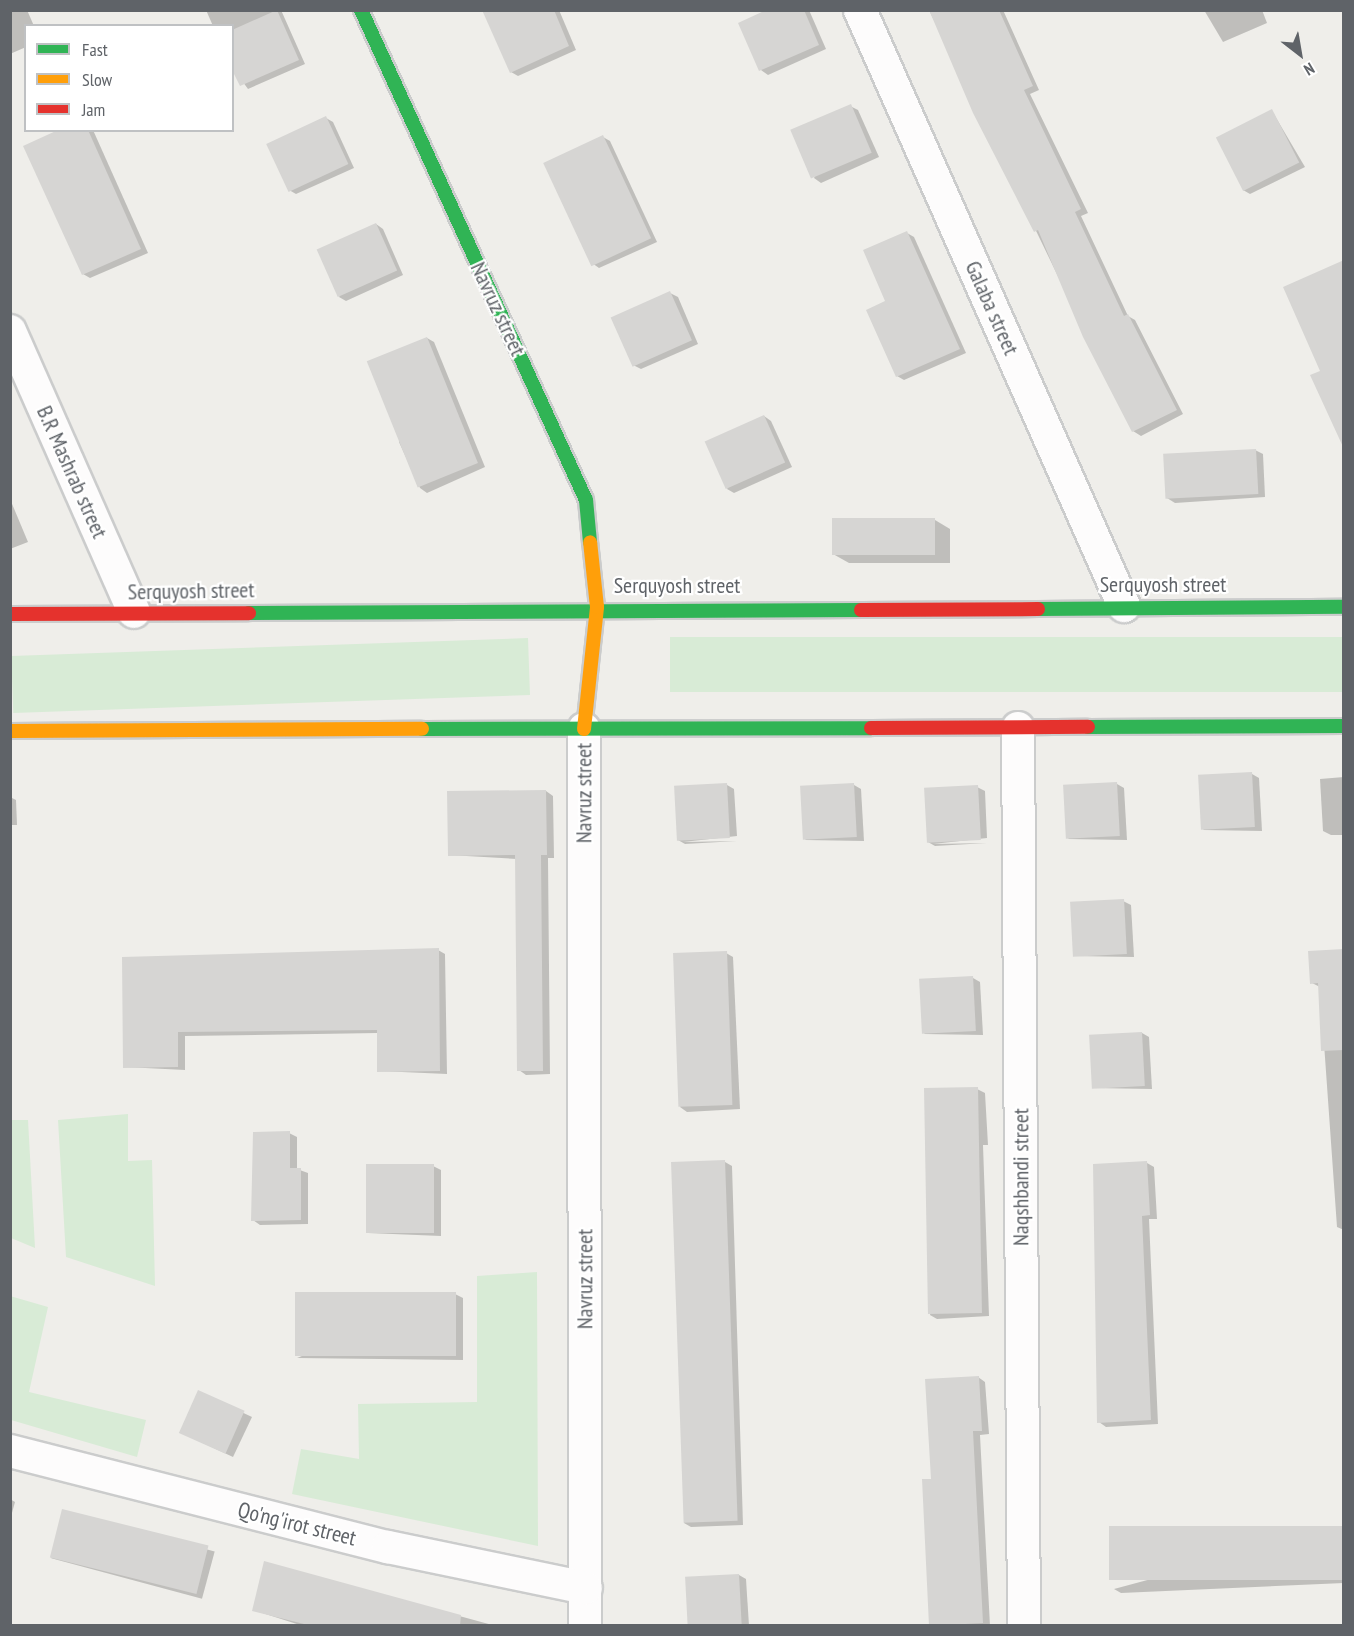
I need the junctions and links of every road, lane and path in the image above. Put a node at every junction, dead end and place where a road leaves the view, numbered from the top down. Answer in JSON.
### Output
{"nodes":[{"id":1,"x":361,"y":10,"type":"edge"},
{"id":2,"x":860,"y":10,"type":"edge"},
{"id":3,"x":10,"y":331,"type":"edge"},
{"id":4,"x":1124,"y":606,"type":"junction"},
{"id":5,"x":597,"y":607,"type":"junction"},
{"id":6,"x":1344,"y":607,"type":"edge"},
{"id":7,"x":134,"y":612,"type":"junction"},
{"id":8,"x":10,"y":614,"type":"edge"},
{"id":9,"x":1344,"y":726,"type":"edge"},
{"id":10,"x":1018,"y":728,"type":"junction"},
{"id":11,"x":584,"y":729,"type":"junction"},
{"id":12,"x":10,"y":731,"type":"edge"},
{"id":13,"x":10,"y":1451,"type":"edge"},
{"id":14,"x":586,"y":1588,"type":"junction"},
{"id":15,"x":585,"y":1626,"type":"edge"},
{"id":16,"x":1024,"y":1626,"type":"edge"}],
"edges":[{"from":1,"to":5,"type":"street","name":"Navruz street"},
{"from":2,"to":4,"type":"street","name":"Galaba street"},
{"from":3,"to":7,"type":"street","name":"B.R Mashrab street"},
{"from":4,"to":5,"type":"street","name":"Serquyosh street"},
{"from":4,"to":6,"type":"street","name":"Serquyosh street"},
{"from":5,"to":7,"type":"street","name":"Serquyosh street"},
{"from":5,"to":11,"type":"street","name":"Navruz street"},
{"from":7,"to":8,"type":"street","name":"Serquyosh street"},
{"from":9,"to":10,"type":"street"},
{"from":10,"to":11,"type":"street"},
{"from":10,"to":16,"type":"street","name":"Naqshbandi street"},
{"from":11,"to":12,"type":"street"},
{"from":11,"to":14,"type":"street","name":"Navruz street"},
{"from":13,"to":14,"type":"street","name":"Qo'ng'irot street"},
{"from":14,"to":15,"type":"street","name":"Navruz street"}]}
